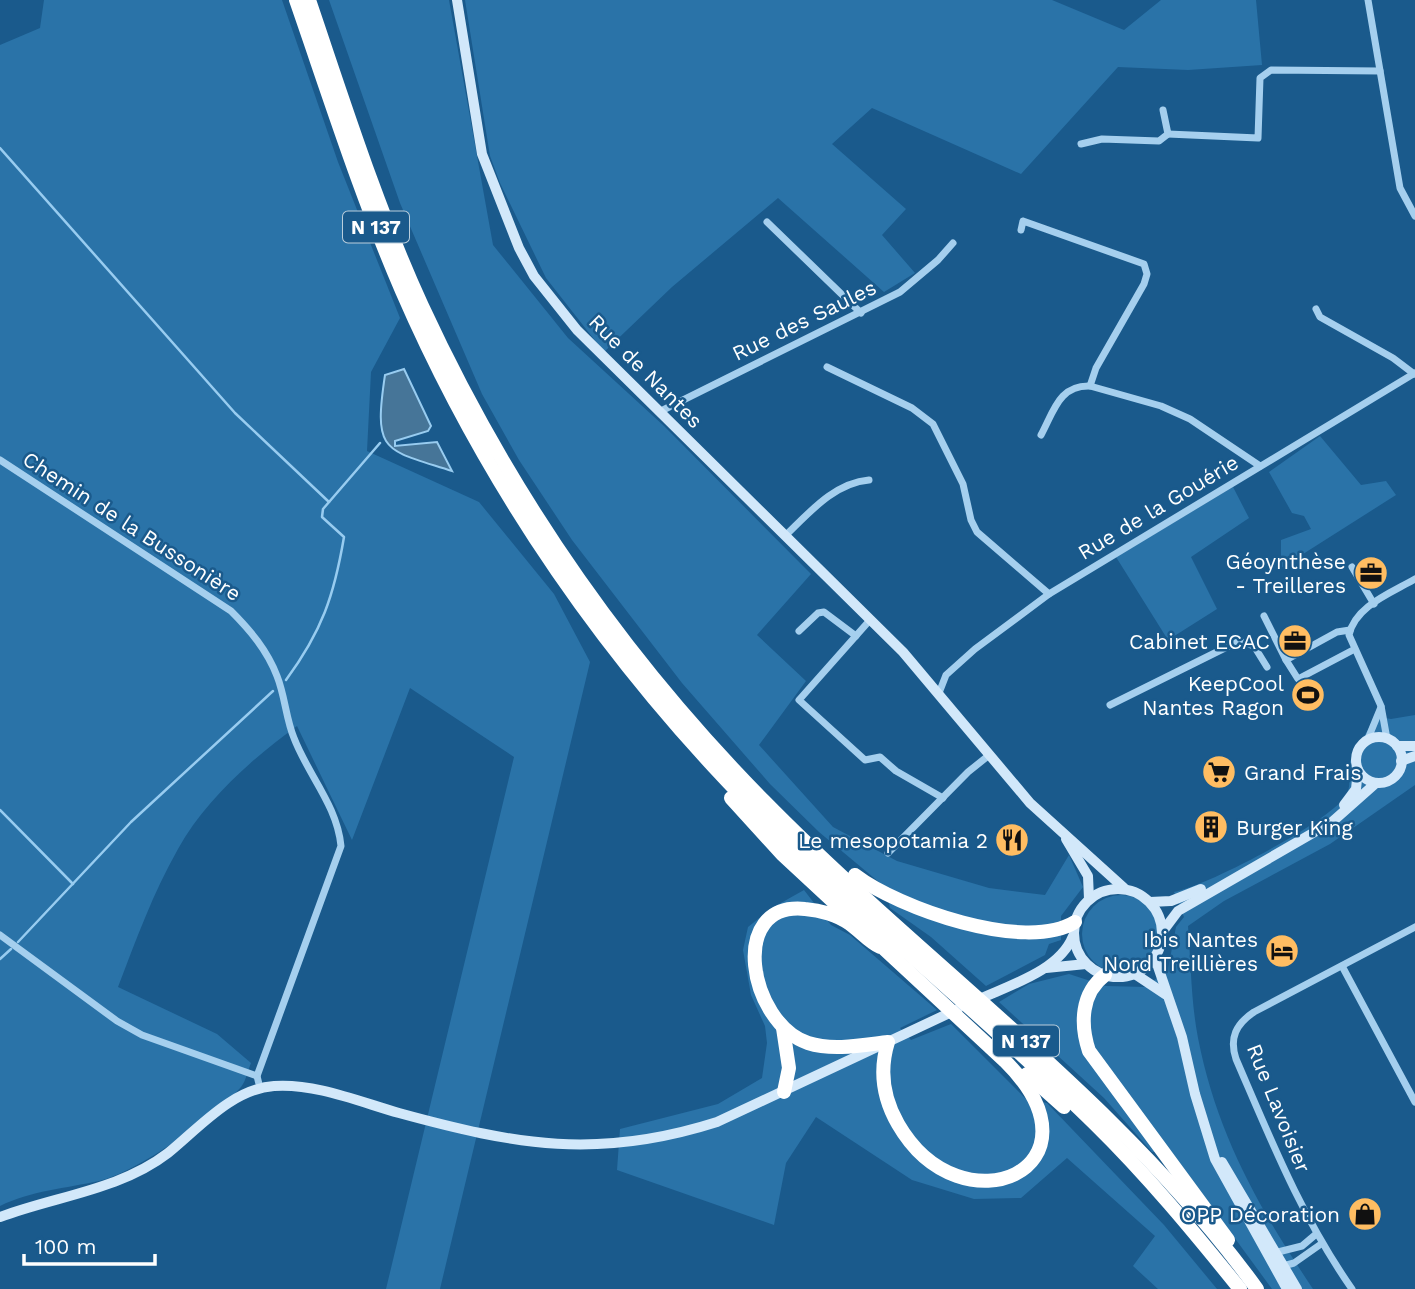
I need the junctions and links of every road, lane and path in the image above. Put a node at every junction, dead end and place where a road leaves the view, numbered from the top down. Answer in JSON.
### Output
{"nodes":[{"id":1,"x":296,"y":0,"type":"edge"},
{"id":2,"x":309,"y":0,"type":"edge"},
{"id":3,"x":457,"y":0,"type":"edge"},
{"id":4,"x":1368,"y":0,"type":"edge"},
{"id":5,"x":1380,"y":71,"type":"junction"},
{"id":6,"x":1163,"y":110,"type":"dead end"},
{"id":7,"x":1168,"y":134,"type":"junction"},
{"id":8,"x":1081,"y":144,"type":"dead end"},
{"id":9,"x":1412,"y":204,"type":"edge"},
{"id":10,"x":1415,"y":216,"type":"edge"},
{"id":11,"x":768,"y":222,"type":"dead end"},
{"id":12,"x":1021,"y":230,"type":"dead end"},
{"id":13,"x":953,"y":243,"type":"dead end"},
{"id":14,"x":1316,"y":309,"type":"dead end"},
{"id":15,"x":861,"y":313,"type":"junction"},
{"id":16,"x":827,"y":367,"type":"dead end"},
{"id":17,"x":1414,"y":373,"type":"edge"},
{"id":18,"x":1090,"y":387,"type":"junction"},
{"id":19,"x":659,"y":412,"type":"junction"},
{"id":20,"x":1041,"y":435,"type":"dead end"},
{"id":21,"x":0,"y":460,"type":"edge"},
{"id":22,"x":1260,"y":466,"type":"junction"},
{"id":23,"x":869,"y":480,"type":"dead end"},
{"id":24,"x":785,"y":536,"type":"junction"},
{"id":25,"x":1352,"y":567,"type":"dead end"},
{"id":26,"x":1415,"y":579,"type":"edge"},
{"id":27,"x":1049,"y":594,"type":"junction"},
{"id":28,"x":1374,"y":604,"type":"junction"},
{"id":29,"x":1264,"y":616,"type":"dead end"},
{"id":30,"x":870,"y":620,"type":"junction"},
{"id":31,"x":1350,"y":630,"type":"junction"},
{"id":32,"x":799,"y":631,"type":"dead end"},
{"id":33,"x":856,"y":636,"type":"junction"},
{"id":34,"x":1353,"y":650,"type":"junction"},
{"id":35,"x":1286,"y":660,"type":"junction"},
{"id":36,"x":1267,"y":667,"type":"dead end"},
{"id":37,"x":939,"y":694,"type":"junction"},
{"id":38,"x":1110,"y":705,"type":"dead end"},
{"id":39,"x":1381,"y":706,"type":"junction"},
{"id":40,"x":1387,"y":738,"type":"junction"},
{"id":41,"x":1367,"y":741,"type":"junction"},
{"id":42,"x":1397,"y":746,"type":"junction"},
{"id":43,"x":1415,"y":746,"type":"edge"},
{"id":44,"x":1415,"y":756,"type":"edge"},
{"id":45,"x":988,"y":757,"type":"junction"},
{"id":46,"x":1401,"y":761,"type":"junction"},
{"id":47,"x":712,"y":766,"type":"junction"},
{"id":48,"x":1358,"y":770,"type":"junction"},
{"id":49,"x":1376,"y":783,"type":"junction"},
{"id":50,"x":943,"y":797,"type":"junction"},
{"id":51,"x":789,"y":825,"type":"junction"},
{"id":52,"x":1063,"y":834,"type":"junction"},
{"id":53,"x":888,"y":853,"type":"dead end"},
{"id":54,"x":1124,"y":888,"type":"junction"},
{"id":55,"x":1089,"y":899,"type":"junction"},
{"id":56,"x":1150,"y":902,"type":"junction"},
{"id":57,"x":1415,"y":927,"type":"edge"},
{"id":58,"x":1074,"y":929,"type":"junction"},
{"id":59,"x":1163,"y":931,"type":"junction"},
{"id":60,"x":0,"y":934,"type":"edge"},
{"id":61,"x":880,"y":947,"type":"junction"},
{"id":62,"x":1154,"y":958,"type":"junction"},
{"id":63,"x":1086,"y":964,"type":"junction"},
{"id":64,"x":1342,"y":967,"type":"junction"},
{"id":65,"x":1044,"y":968,"type":"junction"},
{"id":66,"x":1135,"y":974,"type":"junction"},
{"id":67,"x":1105,"y":975,"type":"junction"},
{"id":68,"x":933,"y":993,"type":"junction"},
{"id":69,"x":1165,"y":994,"type":"junction"},
{"id":70,"x":783,"y":1028,"type":"junction"},
{"id":71,"x":888,"y":1042,"type":"junction"},
{"id":72,"x":259,"y":1082,"type":"junction"},
{"id":73,"x":784,"y":1092,"type":"junction"},
{"id":74,"x":1415,"y":1102,"type":"edge"},
{"id":75,"x":1212,"y":1144,"type":"junction"},
{"id":76,"x":1120,"y":1151,"type":"junction"},
{"id":77,"x":0,"y":1217,"type":"edge"},
{"id":78,"x":1315,"y":1235,"type":"junction"},
{"id":79,"x":1259,"y":1240,"type":"junction"},
{"id":80,"x":1321,"y":1244,"type":"junction"},
{"id":81,"x":1278,"y":1252,"type":"junction"},
{"id":82,"x":1286,"y":1266,"type":"junction"},
{"id":83,"x":1247,"y":1274,"type":"junction"},
{"id":84,"x":1240,"y":1289,"type":"edge"},
{"id":85,"x":1257,"y":1289,"type":"edge"},
{"id":86,"x":1287,"y":1289,"type":"edge"},
{"id":87,"x":1297,"y":1289,"type":"edge"},
{"id":88,"x":1352,"y":1289,"type":"edge"}],
"edges":[{"from":1,"to":47,"type":"highway","number":"N 137"},
{"from":2,"to":51,"type":"highway","number":"N 137"},
{"from":3,"to":19,"type":"street","name":"Rue de Nantes"},
{"from":4,"to":5,"type":"street"},
{"from":5,"to":7,"type":"street"},
{"from":5,"to":9,"type":"street"},
{"from":6,"to":7,"type":"street"},
{"from":7,"to":8,"type":"street"},
{"from":9,"to":10,"type":"street"},
{"from":11,"to":15,"type":"street"},
{"from":12,"to":18,"type":"street"},
{"from":13,"to":15,"type":"street","name":"Rue des Saules"},
{"from":14,"to":17,"type":"street"},
{"from":15,"to":19,"type":"street","name":"Rue des Saules"},
{"from":16,"to":27,"type":"street"},
{"from":17,"to":22,"type":"street","name":"Rue de la Gouérie"},
{"from":18,"to":20,"type":"street"},
{"from":18,"to":22,"type":"street"},
{"from":19,"to":24,"type":"street","name":"Rue de Nantes"},
{"from":21,"to":72,"type":"street","name":"Chemin de la Bussonière"},
{"from":22,"to":27,"type":"street","name":"Rue de la Gouérie"},
{"from":23,"to":24,"type":"street"},
{"from":24,"to":30,"type":"street","name":"Rue de Nantes"},
{"from":25,"to":28,"type":"street"},
{"from":26,"to":28,"type":"street"},
{"from":27,"to":37,"type":"street","name":"Rue de la Gouérie"},
{"from":28,"to":31,"type":"street"},
{"from":29,"to":35,"type":"street"},
{"from":30,"to":33,"type":"street"},
{"from":30,"to":37,"type":"street","name":"Rue de Nantes"},
{"from":31,"to":34,"type":"street"},
{"from":31,"to":35,"type":"street"},
{"from":32,"to":33,"type":"street"},
{"from":33,"to":50,"type":"street"},
{"from":34,"to":35,"type":"street"},
{"from":34,"to":39,"type":"street"},
{"from":36,"to":38,"type":"street"},
{"from":37,"to":45,"type":"street","name":"Rue de Nantes"},
{"from":39,"to":40,"type":"street"},
{"from":39,"to":41,"type":"street"},
{"from":40,"to":41,"type":"street"},
{"from":40,"to":42,"type":"street"},
{"from":41,"to":48,"type":"street"},
{"from":42,"to":43,"type":"street"},
{"from":42,"to":46,"type":"street"},
{"from":44,"to":46,"type":"street"},
{"from":45,"to":50,"type":"street"},
{"from":45,"to":52,"type":"street","name":"Rue de Nantes"},
{"from":46,"to":49,"type":"street"},
{"from":47,"to":61,"type":"highway"},
{"from":47,"to":76,"type":"highway","number":"N 137"},
{"from":48,"to":49,"type":"street"},
{"from":48,"to":56,"type":"street"},
{"from":49,"to":59,"type":"street"},
{"from":50,"to":53,"type":"street"},
{"from":51,"to":58,"type":"highway"},
{"from":51,"to":83,"type":"highway","number":"N 137"},
{"from":52,"to":54,"type":"street"},
{"from":52,"to":55,"type":"street"},
{"from":54,"to":55,"type":"street"},
{"from":54,"to":56,"type":"street"},
{"from":55,"to":58,"type":"street"},
{"from":56,"to":59,"type":"street"},
{"from":57,"to":64,"type":"street","name":"Rue Lavoisier"},
{"from":58,"to":63,"type":"street"},
{"from":58,"to":65,"type":"street"},
{"from":59,"to":62,"type":"street"},
{"from":60,"to":72,"type":"street"},
{"from":61,"to":68,"type":"highway"},
{"from":61,"to":70,"type":"highway"},
{"from":62,"to":66,"type":"street"},
{"from":62,"to":69,"type":"street"},
{"from":63,"to":65,"type":"street"},
{"from":63,"to":67,"type":"street"},
{"from":64,"to":74,"type":"street"},
{"from":64,"to":78,"type":"street","name":"Rue Lavoisier"},
{"from":65,"to":71,"type":"street"},
{"from":66,"to":67,"type":"street"},
{"from":66,"to":69,"type":"street"},
{"from":67,"to":83,"type":"highway"},
{"from":68,"to":71,"type":"highway"},
{"from":68,"to":76,"type":"highway"},
{"from":69,"to":75,"type":"street"},
{"from":70,"to":71,"type":"highway"},
{"from":70,"to":73,"type":"highway"},
{"from":71,"to":73,"type":"street"},
{"from":72,"to":73,"type":"street"},
{"from":72,"to":77,"type":"street"},
{"from":75,"to":79,"type":"street"},
{"from":75,"to":81,"type":"street"},
{"from":76,"to":84,"type":"highway","number":"N 137"},
{"from":78,"to":80,"type":"street","name":"Rue Lavoisier"},
{"from":78,"to":81,"type":"street"},
{"from":79,"to":82,"type":"street"},
{"from":79,"to":86,"type":"street"},
{"from":80,"to":82,"type":"street"},
{"from":80,"to":88,"type":"street","name":"Rue Lavoisier"},
{"from":81,"to":82,"type":"street"},
{"from":82,"to":87,"type":"street"},
{"from":83,"to":85,"type":"highway","number":"N 137"}]}
